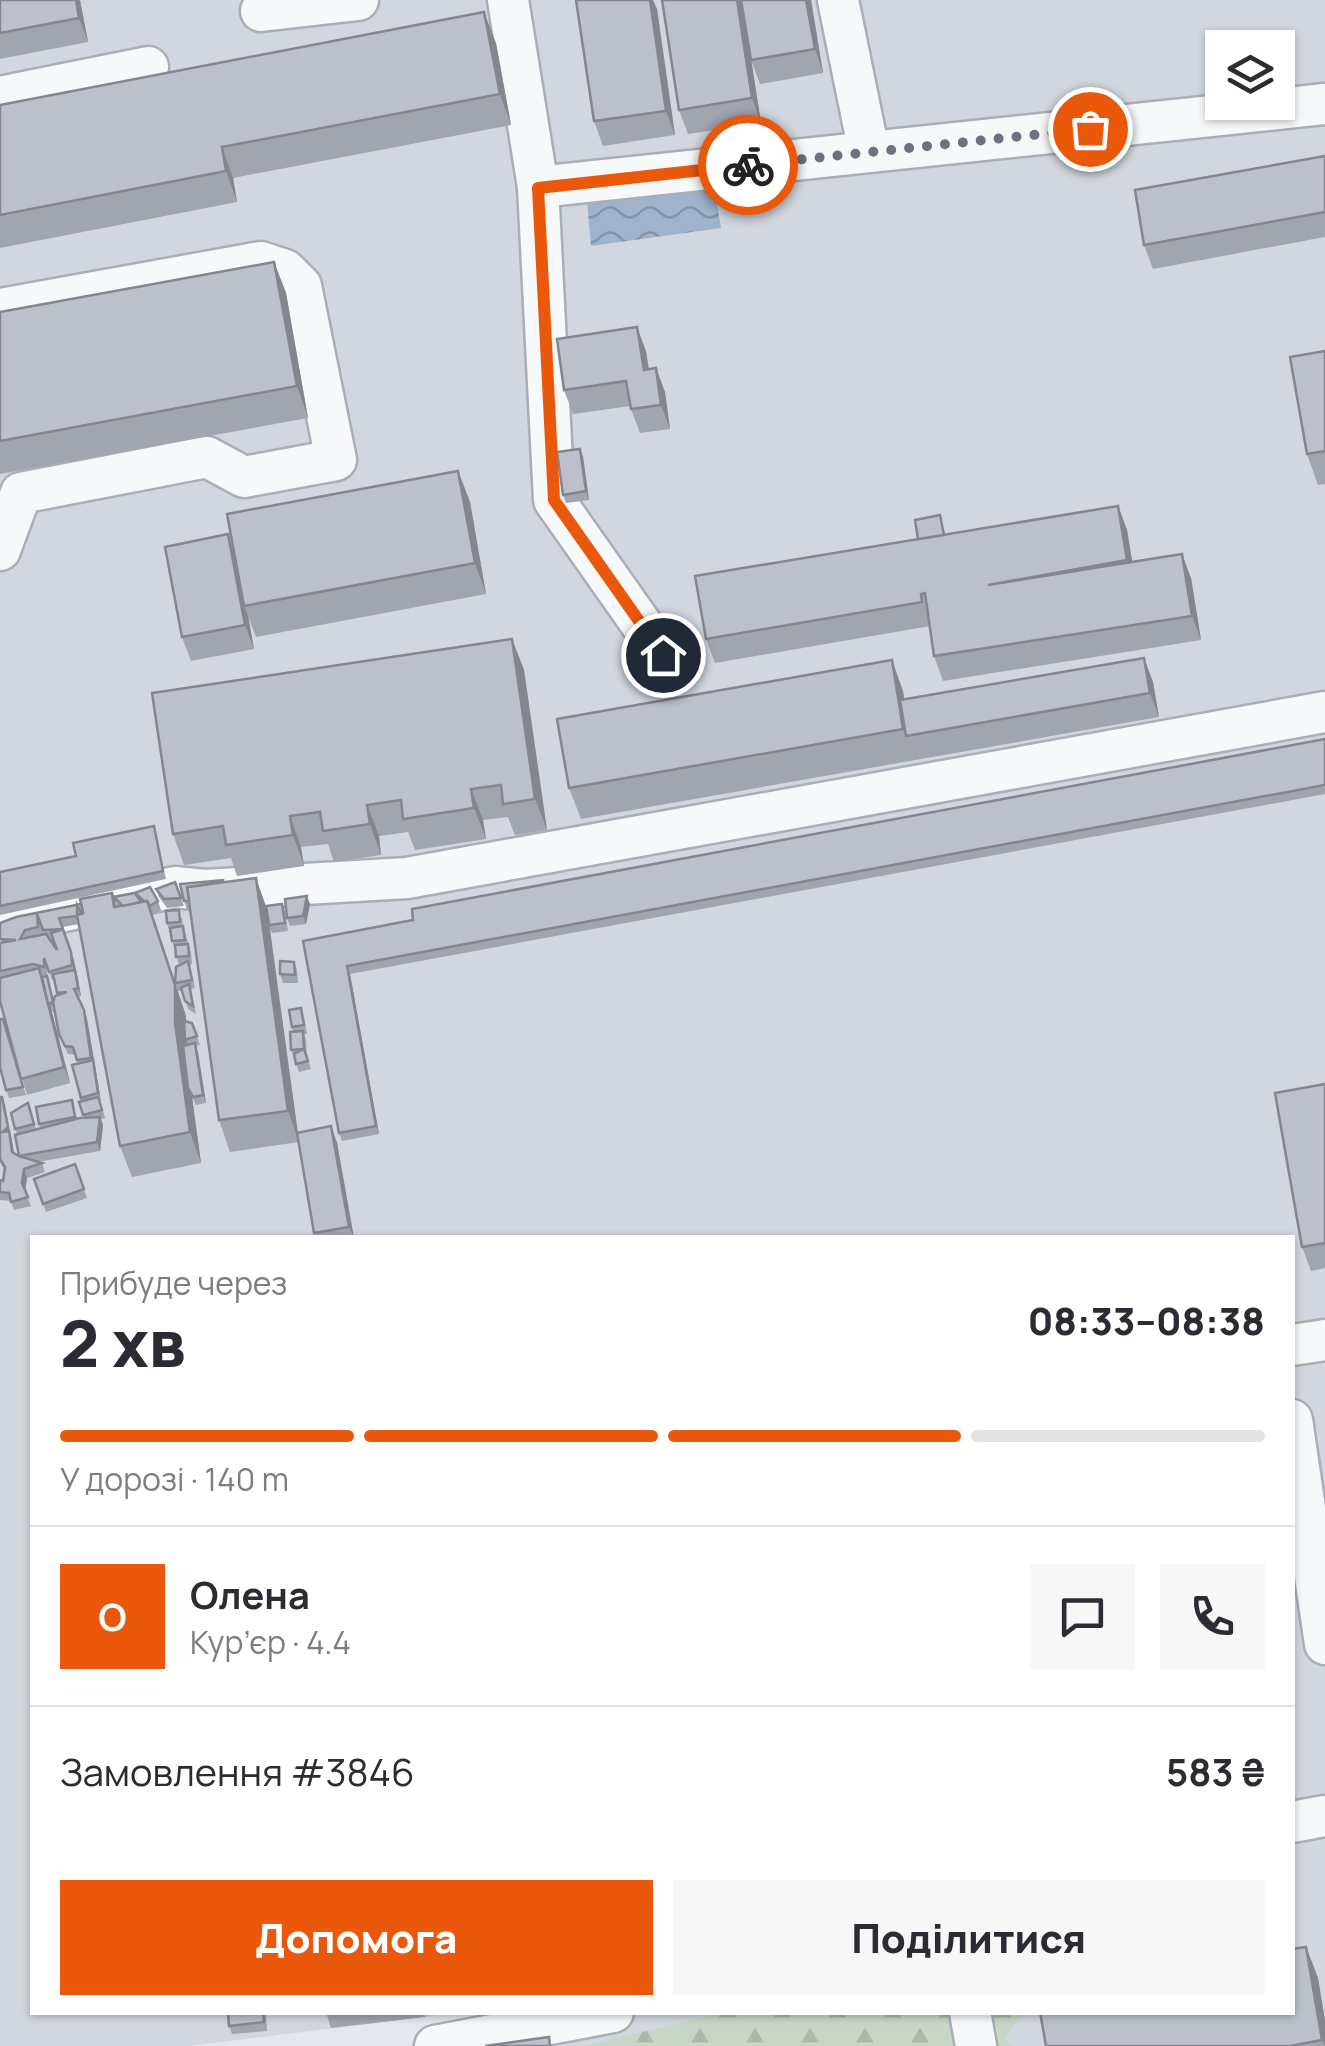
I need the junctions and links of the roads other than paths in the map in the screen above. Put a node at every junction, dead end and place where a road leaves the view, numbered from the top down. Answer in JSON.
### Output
{"nodes":[{"id":1,"x":358,"y":0,"type":"edge"},
{"id":2,"x":508,"y":0,"type":"edge"},
{"id":3,"x":838,"y":0,"type":"edge"},
{"id":4,"x":261,"y":11,"type":"dead end"},
{"id":5,"x":148,"y":67,"type":"dead end"},
{"id":6,"x":0,"y":96,"type":"edge"},
{"id":7,"x":1321,"y":107,"type":"edge"},
{"id":8,"x":869,"y":152,"type":"junction"},
{"id":9,"x":538,"y":188,"type":"junction"},
{"id":10,"x":0,"y":310,"type":"edge"},
{"id":11,"x":0,"y":550,"type":"edge"},
{"id":12,"x":663,"y":655,"type":"dead end"},
{"id":13,"x":1325,"y":712,"type":"edge"},
{"id":14,"x":0,"y":925,"type":"edge"},
{"id":15,"x":1325,"y":1340,"type":"edge"},
{"id":16,"x":1295,"y":1345,"type":"edge"},
{"id":17,"x":1295,"y":1442,"type":"edge"},
{"id":18,"x":1309,"y":1542,"type":"edge"},
{"id":19,"x":1325,"y":1644,"type":"edge"},
{"id":20,"x":1325,"y":1816,"type":"edge"},
{"id":21,"x":1295,"y":1821,"type":"edge"},
{"id":22,"x":597,"y":2015,"type":"edge"},
{"id":23,"x":971,"y":2015,"type":"edge"},
{"id":24,"x":434,"y":2046,"type":"edge"},
{"id":25,"x":976,"y":2046,"type":"edge"}],
"edges":[{"from":1,"to":4,"type":"street"},
{"from":2,"to":9,"type":"street"},
{"from":3,"to":8,"type":"street"},
{"from":5,"to":6,"type":"street"},
{"from":7,"to":8,"type":"street"},
{"from":8,"to":9,"type":"street"},
{"from":9,"to":12,"type":"street"},
{"from":10,"to":11,"type":"street"},
{"from":13,"to":14,"type":"street"},
{"from":15,"to":16,"type":"street"},
{"from":17,"to":18,"type":"street"},
{"from":18,"to":19,"type":"street"},
{"from":20,"to":21,"type":"street"},
{"from":22,"to":24,"type":"street"},
{"from":23,"to":25,"type":"street"}]}
